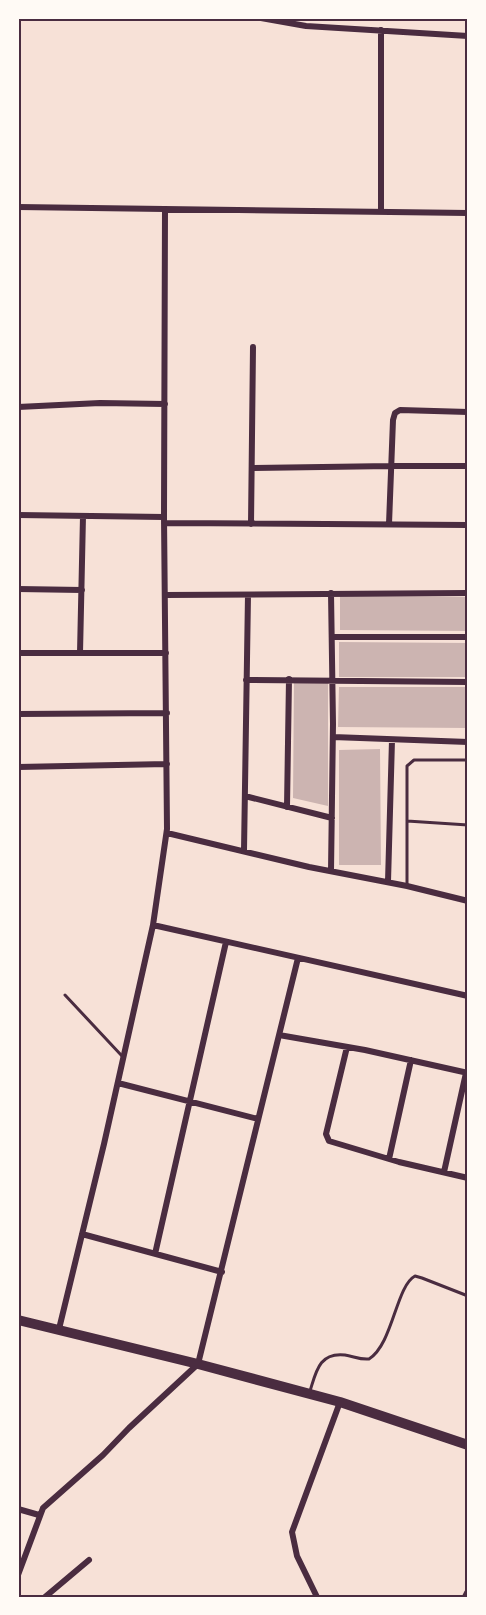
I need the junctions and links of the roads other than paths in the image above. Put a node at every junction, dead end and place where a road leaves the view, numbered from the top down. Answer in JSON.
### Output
{"nodes":[{"id":1,"x":261,"y":18,"type":"edge"},
{"id":2,"x":381,"y":30,"type":"junction"},
{"id":3,"x":468,"y":36,"type":"edge"},
{"id":4,"x":18,"y":207,"type":"edge"},
{"id":5,"x":165,"y":209,"type":"junction"},
{"id":6,"x":381,"y":212,"type":"junction"},
{"id":7,"x":468,"y":213,"type":"edge"},
{"id":8,"x":253,"y":347,"type":"dead end"},
{"id":9,"x":165,"y":404,"type":"junction"},
{"id":10,"x":18,"y":407,"type":"edge"},
{"id":11,"x":468,"y":412,"type":"edge"},
{"id":12,"x":392,"y":465,"type":"junction"},
{"id":13,"x":468,"y":466,"type":"edge"},
{"id":14,"x":252,"y":468,"type":"junction"},
{"id":15,"x":18,"y":514,"type":"edge"},
{"id":16,"x":83,"y":516,"type":"junction"},
{"id":17,"x":164,"y":520,"type":"junction"},
{"id":18,"x":251,"y":524,"type":"junction"},
{"id":19,"x":389,"y":524,"type":"junction"},
{"id":20,"x":468,"y":525,"type":"edge"},
{"id":21,"x":18,"y":589,"type":"edge"},
{"id":22,"x":82,"y":590,"type":"junction"},
{"id":23,"x":468,"y":592,"type":"edge"},
{"id":24,"x":331,"y":593,"type":"junction"},
{"id":25,"x":165,"y":595,"type":"junction"},
{"id":26,"x":248,"y":595,"type":"junction"},
{"id":27,"x":332,"y":637,"type":"junction"},
{"id":28,"x":468,"y":637,"type":"edge"},
{"id":29,"x":18,"y":653,"type":"edge"},
{"id":30,"x":80,"y":653,"type":"junction"},
{"id":31,"x":166,"y":653,"type":"junction"},
{"id":32,"x":290,"y":679,"type":"junction"},
{"id":33,"x":246,"y":680,"type":"junction"},
{"id":34,"x":333,"y":680,"type":"junction"},
{"id":35,"x":468,"y":682,"type":"edge"},
{"id":36,"x":167,"y":713,"type":"junction"},
{"id":37,"x":18,"y":714,"type":"edge"},
{"id":38,"x":333,"y":737,"type":"junction"},
{"id":39,"x":392,"y":740,"type":"junction"},
{"id":40,"x":468,"y":742,"type":"edge"},
{"id":41,"x":468,"y":760,"type":"edge"},
{"id":42,"x":167,"y":764,"type":"junction"},
{"id":43,"x":18,"y":767,"type":"edge"},
{"id":44,"x":245,"y":796,"type":"junction"},
{"id":45,"x":287,"y":807,"type":"junction"},
{"id":46,"x":332,"y":818,"type":"junction"},
{"id":47,"x":407,"y":821,"type":"junction"},
{"id":48,"x":468,"y":825,"type":"edge"},
{"id":49,"x":167,"y":833,"type":"junction"},
{"id":50,"x":244,"y":852,"type":"junction"},
{"id":51,"x":331,"y":872,"type":"junction"},
{"id":52,"x":388,"y":882,"type":"junction"},
{"id":53,"x":407,"y":886,"type":"junction"},
{"id":54,"x":468,"y":901,"type":"edge"},
{"id":55,"x":153,"y":925,"type":"junction"},
{"id":56,"x":226,"y":942,"type":"junction"},
{"id":57,"x":298,"y":958,"type":"junction"},
{"id":58,"x":65,"y":995,"type":"dead end"},
{"id":59,"x":468,"y":996,"type":"edge"},
{"id":60,"x":279,"y":1035,"type":"junction"},
{"id":61,"x":347,"y":1047,"type":"junction"},
{"id":62,"x":124,"y":1058,"type":"junction"},
{"id":63,"x":411,"y":1060,"type":"junction"},
{"id":64,"x":467,"y":1073,"type":"edge"},
{"id":65,"x":118,"y":1083,"type":"junction"},
{"id":66,"x":189,"y":1102,"type":"junction"},
{"id":67,"x":258,"y":1119,"type":"junction"},
{"id":68,"x":389,"y":1159,"type":"junction"},
{"id":69,"x":444,"y":1172,"type":"junction"},
{"id":70,"x":468,"y":1178,"type":"edge"},
{"id":71,"x":82,"y":1234,"type":"junction"},
{"id":72,"x":155,"y":1254,"type":"junction"},
{"id":73,"x":222,"y":1272,"type":"junction"},
{"id":74,"x":468,"y":1296,"type":"edge"},
{"id":75,"x":18,"y":1320,"type":"edge"},
{"id":76,"x":59,"y":1329,"type":"junction"},
{"id":77,"x":198,"y":1364,"type":"junction"},
{"id":78,"x":309,"y":1393,"type":"junction"},
{"id":79,"x":340,"y":1402,"type":"junction"},
{"id":80,"x":468,"y":1445,"type":"edge"},
{"id":81,"x":18,"y":1509,"type":"edge"},
{"id":82,"x":39,"y":1515,"type":"junction"},
{"id":83,"x":89,"y":1560,"type":"dead end"},
{"id":84,"x":18,"y":1575,"type":"edge"},
{"id":85,"x":468,"y":1593,"type":"edge"},
{"id":86,"x":45,"y":1597,"type":"edge"},
{"id":87,"x":317,"y":1597,"type":"edge"},
{"id":88,"x":466,"y":1597,"type":"edge"}],
"edges":[{"from":1,"to":2,"type":"street"},
{"from":2,"to":3,"type":"street"},
{"from":2,"to":6,"type":"street"},
{"from":4,"to":5,"type":"street"},
{"from":5,"to":6,"type":"street"},
{"from":5,"to":9,"type":"street"},
{"from":6,"to":7,"type":"street"},
{"from":8,"to":14,"type":"street"},
{"from":9,"to":10,"type":"street"},
{"from":9,"to":17,"type":"street"},
{"from":11,"to":12,"type":"street"},
{"from":12,"to":13,"type":"street"},
{"from":12,"to":14,"type":"street"},
{"from":12,"to":19,"type":"street"},
{"from":14,"to":18,"type":"street"},
{"from":15,"to":16,"type":"street"},
{"from":16,"to":17,"type":"street"},
{"from":16,"to":22,"type":"street"},
{"from":17,"to":18,"type":"street"},
{"from":17,"to":25,"type":"street"},
{"from":18,"to":19,"type":"street"},
{"from":19,"to":20,"type":"street"},
{"from":21,"to":22,"type":"street"},
{"from":22,"to":30,"type":"street"},
{"from":23,"to":24,"type":"street"},
{"from":24,"to":26,"type":"street"},
{"from":24,"to":27,"type":"street"},
{"from":25,"to":26,"type":"street"},
{"from":25,"to":31,"type":"street"},
{"from":26,"to":33,"type":"street"},
{"from":27,"to":28,"type":"street"},
{"from":27,"to":34,"type":"street"},
{"from":29,"to":30,"type":"street"},
{"from":30,"to":31,"type":"street"},
{"from":31,"to":36,"type":"street"},
{"from":32,"to":33,"type":"street"},
{"from":32,"to":34,"type":"street"},
{"from":32,"to":45,"type":"street"},
{"from":33,"to":44,"type":"street"},
{"from":34,"to":35,"type":"street"},
{"from":34,"to":38,"type":"street"},
{"from":36,"to":37,"type":"street"},
{"from":36,"to":42,"type":"street"},
{"from":38,"to":39,"type":"street"},
{"from":38,"to":46,"type":"street"},
{"from":39,"to":40,"type":"street"},
{"from":39,"to":52,"type":"street"},
{"from":41,"to":47,"type":"lane"},
{"from":42,"to":43,"type":"street"},
{"from":42,"to":49,"type":"street"},
{"from":44,"to":45,"type":"street"},
{"from":44,"to":50,"type":"street"},
{"from":45,"to":46,"type":"street"},
{"from":46,"to":51,"type":"street"},
{"from":47,"to":48,"type":"lane"},
{"from":47,"to":53,"type":"lane"},
{"from":49,"to":50,"type":"street"},
{"from":49,"to":55,"type":"street"},
{"from":50,"to":51,"type":"street"},
{"from":51,"to":52,"type":"street"},
{"from":52,"to":53,"type":"street"},
{"from":53,"to":54,"type":"street"},
{"from":55,"to":56,"type":"street"},
{"from":55,"to":62,"type":"street"},
{"from":56,"to":57,"type":"street"},
{"from":56,"to":66,"type":"street"},
{"from":57,"to":59,"type":"street"},
{"from":57,"to":60,"type":"street"},
{"from":58,"to":62,"type":"lane"},
{"from":60,"to":61,"type":"street"},
{"from":60,"to":67,"type":"street"},
{"from":61,"to":63,"type":"street"},
{"from":61,"to":68,"type":"street"},
{"from":62,"to":65,"type":"street"},
{"from":63,"to":64,"type":"street"},
{"from":63,"to":68,"type":"street"},
{"from":64,"to":69,"type":"street"},
{"from":65,"to":66,"type":"street"},
{"from":65,"to":71,"type":"street"},
{"from":66,"to":67,"type":"street"},
{"from":66,"to":72,"type":"street"},
{"from":67,"to":73,"type":"street"},
{"from":68,"to":69,"type":"street"},
{"from":69,"to":70,"type":"street"},
{"from":71,"to":72,"type":"street"},
{"from":71,"to":76,"type":"street"},
{"from":72,"to":73,"type":"street"},
{"from":73,"to":77,"type":"street"},
{"from":74,"to":78,"type":"lane"},
{"from":75,"to":76,"type":"main road"},
{"from":76,"to":77,"type":"main road"},
{"from":77,"to":78,"type":"main road"},
{"from":77,"to":82,"type":"street"},
{"from":78,"to":79,"type":"main road"},
{"from":79,"to":80,"type":"main road"},
{"from":79,"to":87,"type":"street"},
{"from":81,"to":82,"type":"street"},
{"from":82,"to":84,"type":"street"},
{"from":83,"to":86,"type":"street"},
{"from":85,"to":88,"type":"street"}]}
